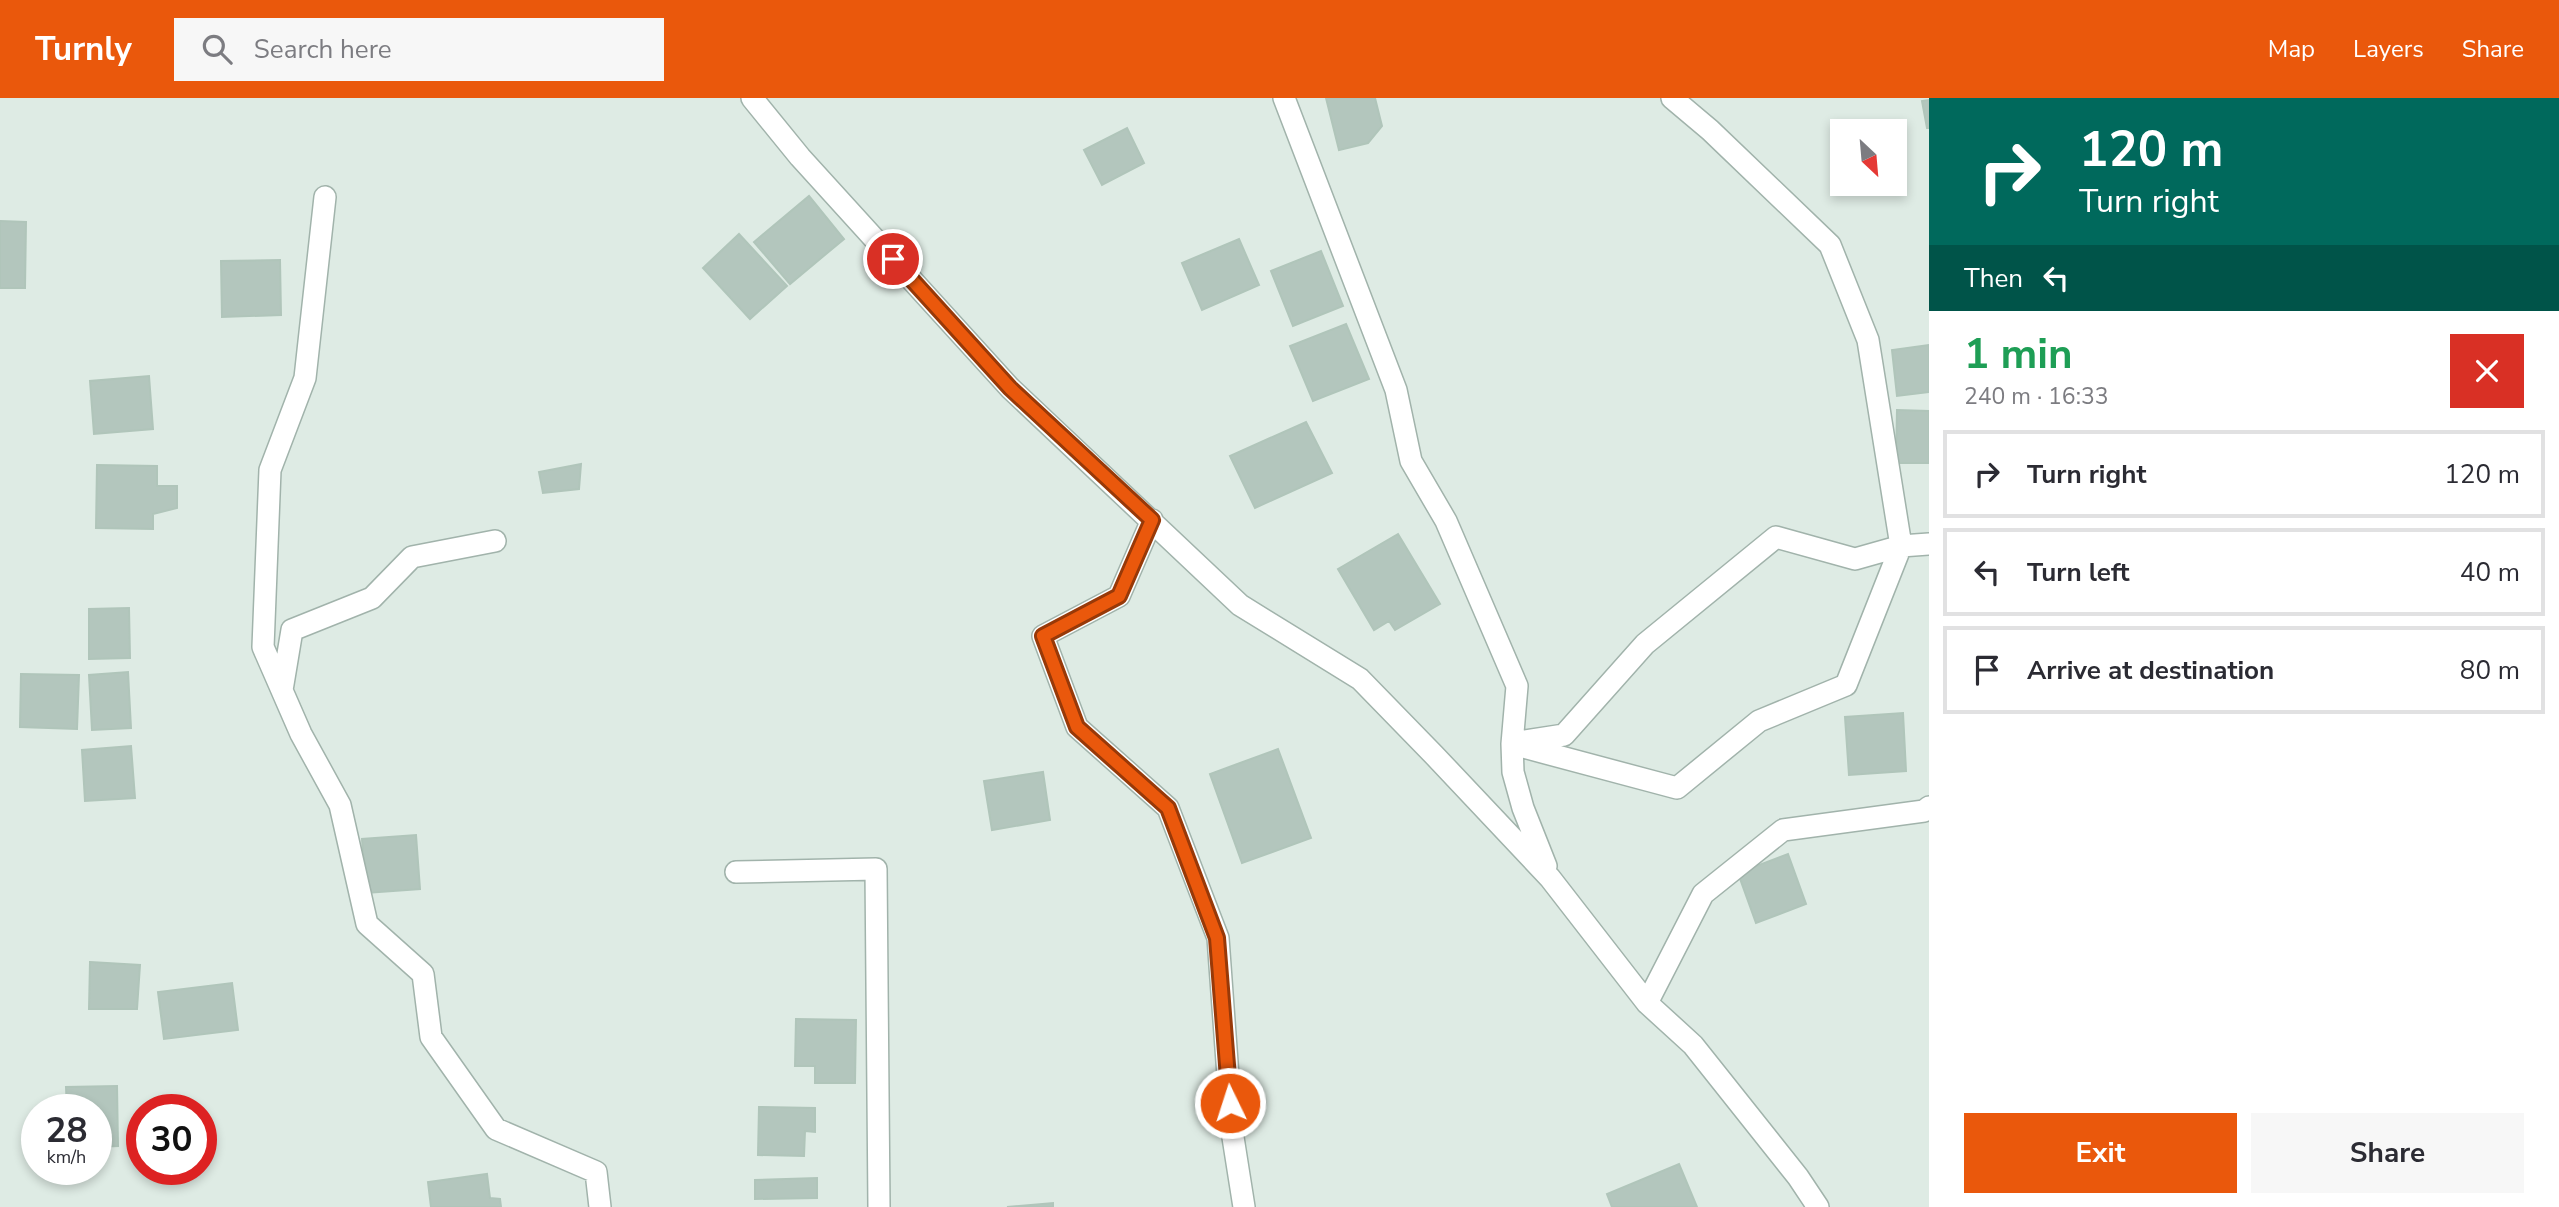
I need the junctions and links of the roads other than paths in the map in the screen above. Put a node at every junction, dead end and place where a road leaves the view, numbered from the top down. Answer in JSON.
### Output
{"nodes":[{"id":1,"x":752,"y":98,"type":"edge"},
{"id":2,"x":1284,"y":98,"type":"edge"},
{"id":3,"x":1672,"y":98,"type":"edge"},
{"id":4,"x":325,"y":197,"type":"dead end"},
{"id":5,"x":1152,"y":520,"type":"junction"},
{"id":6,"x":495,"y":541,"type":"dead end"},
{"id":7,"x":1929,"y":544,"type":"edge"},
{"id":8,"x":1901,"y":546,"type":"junction"},
{"id":9,"x":282,"y":690,"type":"junction"},
{"id":10,"x":1512,"y":744,"type":"junction"},
{"id":11,"x":1929,"y":807,"type":"edge"},
{"id":12,"x":736,"y":872,"type":"dead end"},
{"id":13,"x":1550,"y":878,"type":"junction"},
{"id":14,"x":1647,"y":1003,"type":"junction"},
{"id":15,"x":600,"y":1207,"type":"edge"},
{"id":16,"x":879,"y":1207,"type":"edge"},
{"id":17,"x":1244,"y":1207,"type":"edge"},
{"id":18,"x":1818,"y":1207,"type":"edge"}],
"edges":[{"from":1,"to":5,"type":"street"},
{"from":2,"to":10,"type":"street"},
{"from":3,"to":8,"type":"street"},
{"from":4,"to":9,"type":"street"},
{"from":5,"to":13,"type":"street"},
{"from":5,"to":17,"type":"street"},
{"from":6,"to":9,"type":"street"},
{"from":7,"to":8,"type":"street"},
{"from":8,"to":10,"type":"street"},
{"from":8,"to":10,"type":"street"},
{"from":9,"to":15,"type":"street"},
{"from":10,"to":13,"type":"street"},
{"from":11,"to":14,"type":"street"},
{"from":12,"to":16,"type":"street"},
{"from":13,"to":14,"type":"street"},
{"from":14,"to":18,"type":"street"}]}
